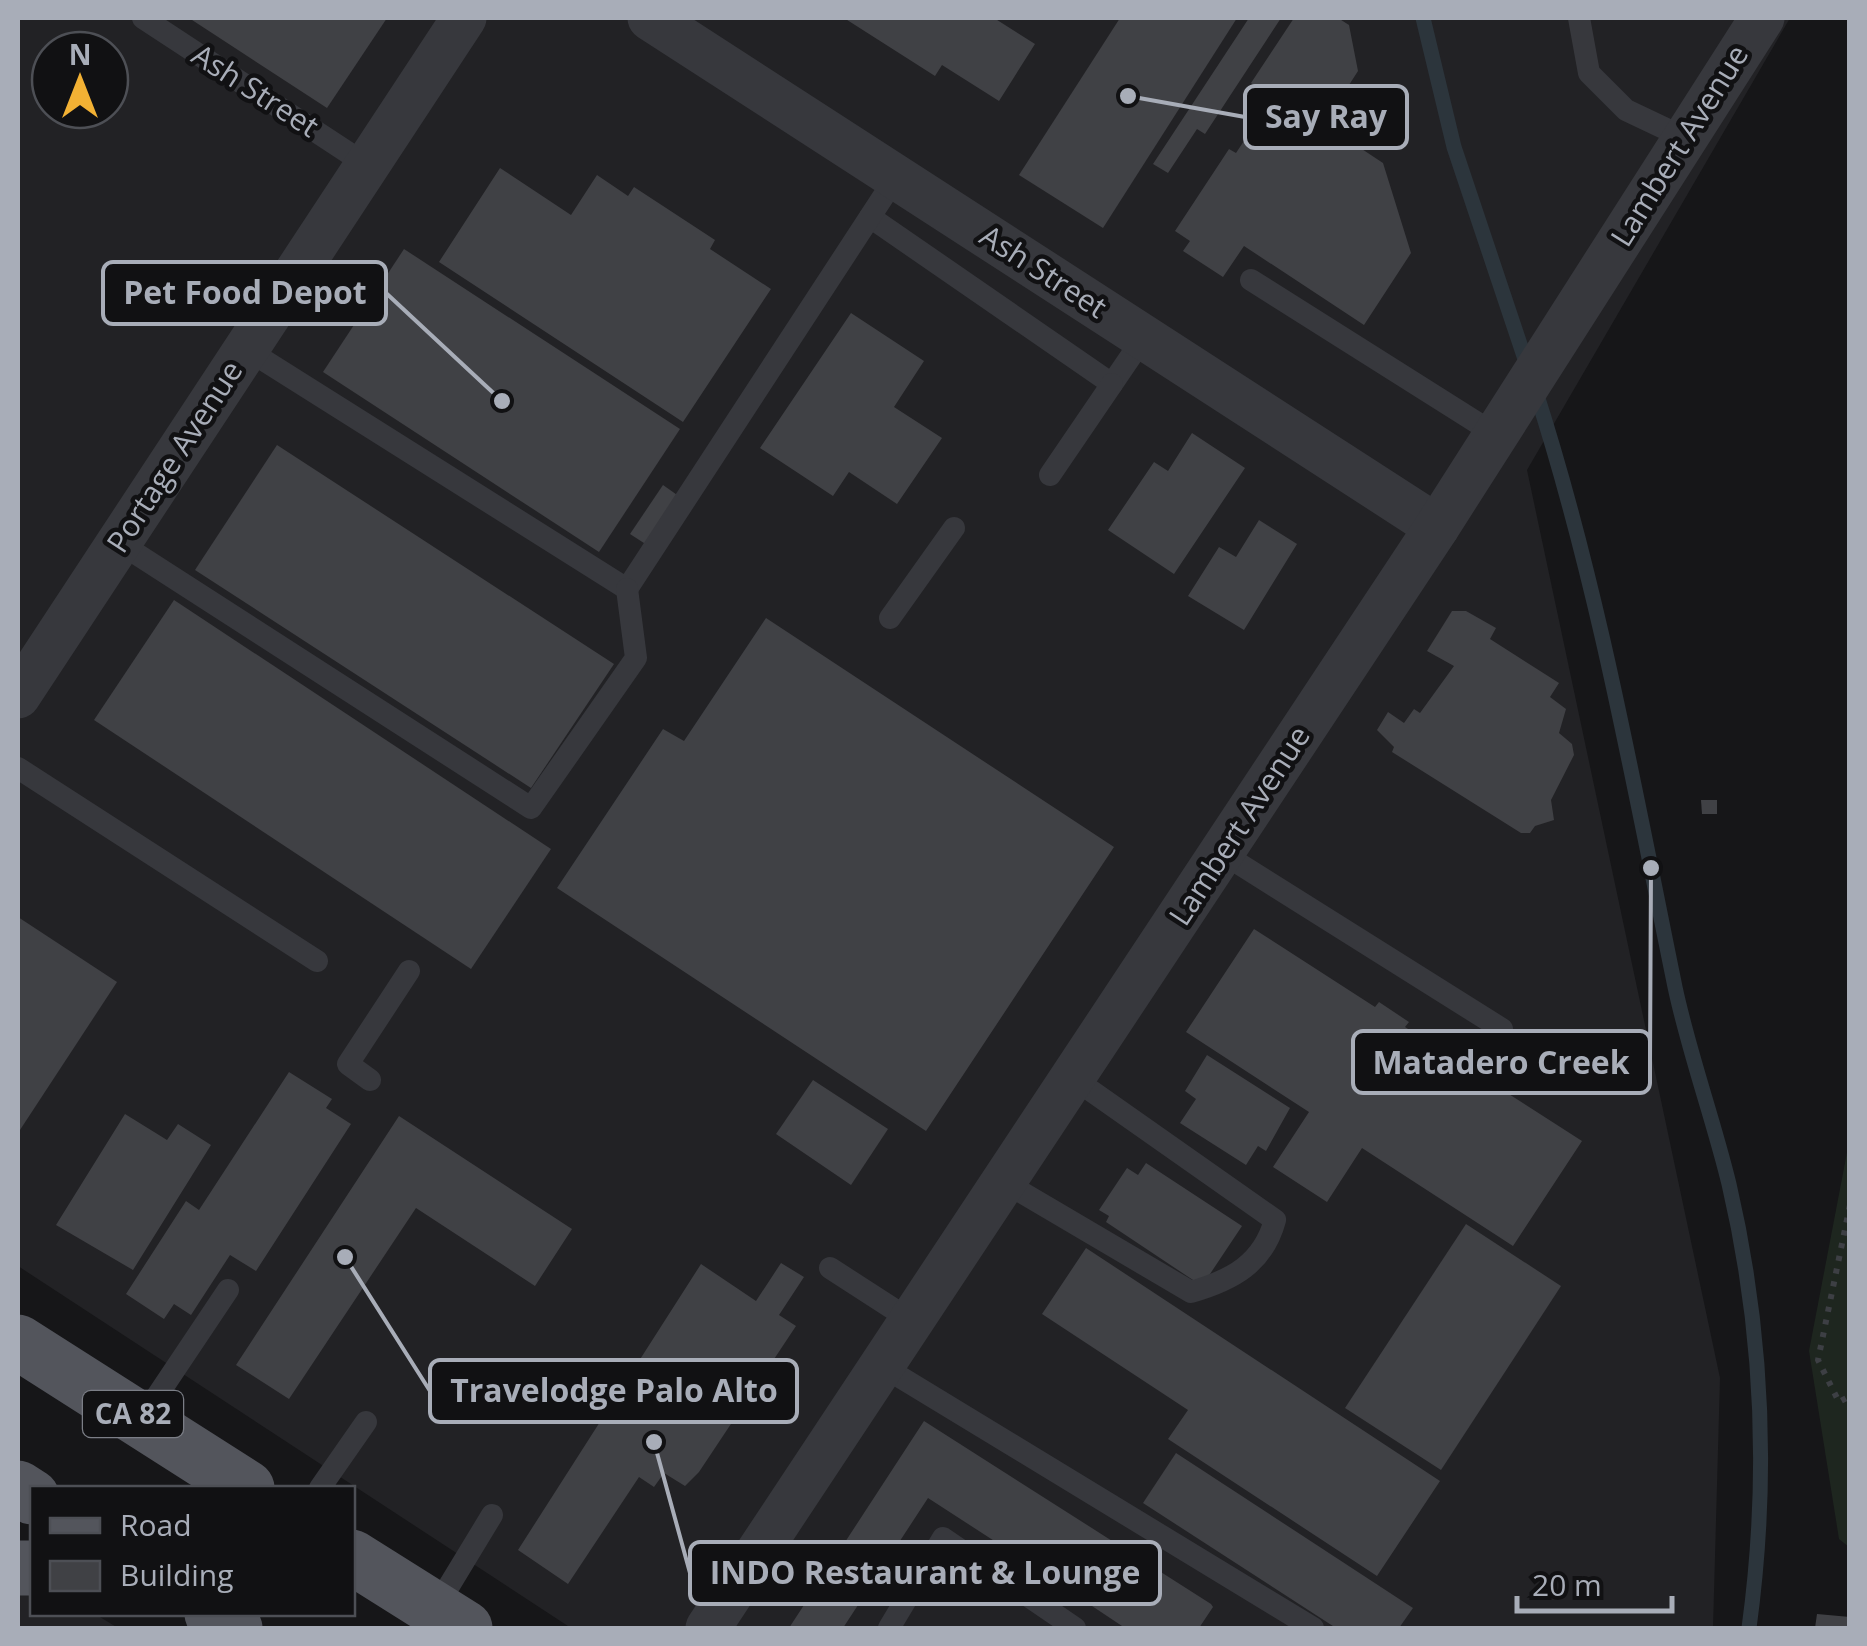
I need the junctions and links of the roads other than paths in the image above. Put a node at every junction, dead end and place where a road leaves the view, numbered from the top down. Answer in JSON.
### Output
{"nodes":[{"id":1,"x":143,"y":18,"type":"edge"},
{"id":2,"x":464,"y":18,"type":"edge"},
{"id":3,"x":650,"y":18,"type":"edge"},
{"id":4,"x":1578,"y":18,"type":"edge"},
{"id":5,"x":1762,"y":18,"type":"edge"},
{"id":6,"x":1685,"y":138,"type":"junction"},
{"id":7,"x":367,"y":165,"type":"junction"},
{"id":8,"x":896,"y":177,"type":"junction"},
{"id":9,"x":870,"y":217,"type":"junction"},
{"id":10,"x":1251,"y":280,"type":"dead end"},
{"id":11,"x":1144,"y":338,"type":"junction"},
{"id":12,"x":246,"y":349,"type":"junction"},
{"id":13,"x":1112,"y":384,"type":"junction"},
{"id":14,"x":1500,"y":427,"type":"junction"},
{"id":15,"x":1050,"y":475,"type":"dead end"},
{"id":16,"x":1437,"y":527,"type":"junction"},
{"id":17,"x":954,"y":528,"type":"dead end"},
{"id":18,"x":118,"y":542,"type":"junction"},
{"id":19,"x":626,"y":588,"type":"junction"},
{"id":20,"x":890,"y":618,"type":"dead end"},
{"id":21,"x":18,"y":696,"type":"edge"},
{"id":22,"x":18,"y":768,"type":"edge"},
{"id":23,"x":1222,"y":852,"type":"junction"},
{"id":24,"x":317,"y":961,"type":"dead end"},
{"id":25,"x":408,"y":971,"type":"dead end"},
{"id":26,"x":1502,"y":1029,"type":"dead end"},
{"id":27,"x":1073,"y":1078,"type":"junction"},
{"id":28,"x":370,"y":1080,"type":"dead end"},
{"id":29,"x":1004,"y":1182,"type":"junction"},
{"id":30,"x":830,"y":1268,"type":"dead end"},
{"id":31,"x":228,"y":1290,"type":"dead end"},
{"id":32,"x":912,"y":1321,"type":"junction"},
{"id":33,"x":18,"y":1342,"type":"edge"},
{"id":34,"x":882,"y":1366,"type":"junction"},
{"id":35,"x":141,"y":1420,"type":"junction"},
{"id":36,"x":366,"y":1422,"type":"dead end"},
{"id":37,"x":244,"y":1486,"type":"edge"},
{"id":38,"x":321,"y":1486,"type":"edge"},
{"id":39,"x":492,"y":1516,"type":"dead end"},
{"id":40,"x":355,"y":1558,"type":"edge"},
{"id":41,"x":450,"y":1619,"type":"edge"},
{"id":42,"x":708,"y":1628,"type":"edge"},
{"id":43,"x":889,"y":1628,"type":"edge"},
{"id":44,"x":1075,"y":1628,"type":"edge"},
{"id":45,"x":1313,"y":1628,"type":"edge"}],
"edges":[{"from":1,"to":7,"type":"lane","name":"Ash Street"},
{"from":2,"to":7,"type":"street","name":"Portage Avenue"},
{"from":3,"to":8,"type":"street","name":"Ash Street"},
{"from":4,"to":6,"type":"lane"},
{"from":5,"to":6,"type":"street","name":"Lambert Avenue"},
{"from":6,"to":14,"type":"street","name":"Lambert Avenue"},
{"from":7,"to":12,"type":"street","name":"Portage Avenue"},
{"from":8,"to":9,"type":"lane"},
{"from":8,"to":11,"type":"street","name":"Ash Street"},
{"from":9,"to":13,"type":"lane"},
{"from":9,"to":19,"type":"lane"},
{"from":10,"to":14,"type":"lane"},
{"from":11,"to":13,"type":"lane"},
{"from":11,"to":16,"type":"street","name":"Ash Street"},
{"from":12,"to":18,"type":"street","name":"Portage Avenue"},
{"from":12,"to":19,"type":"lane"},
{"from":13,"to":15,"type":"lane"},
{"from":14,"to":16,"type":"street","name":"Lambert Avenue"},
{"from":16,"to":23,"type":"street","name":"Lambert Avenue"},
{"from":17,"to":20,"type":"lane"},
{"from":18,"to":19,"type":"lane"},
{"from":18,"to":21,"type":"street","name":"Portage Avenue"},
{"from":22,"to":24,"type":"lane"},
{"from":23,"to":26,"type":"lane"},
{"from":23,"to":27,"type":"street","name":"Lambert Avenue"},
{"from":25,"to":28,"type":"lane"},
{"from":27,"to":29,"type":"street","name":"Lambert Avenue"},
{"from":27,"to":29,"type":"lane"},
{"from":29,"to":32,"type":"street","name":"Lambert Avenue"},
{"from":30,"to":32,"type":"lane"},
{"from":31,"to":35,"type":"lane"},
{"from":32,"to":34,"type":"street","name":"Lambert Avenue"},
{"from":33,"to":35,"type":"main road","number":"CA 82"},
{"from":34,"to":42,"type":"street","name":"Lambert Avenue"},
{"from":34,"to":45,"type":"lane"},
{"from":35,"to":37,"type":"main road","number":"CA 82"},
{"from":36,"to":38,"type":"lane"},
{"from":39,"to":41,"type":"lane"},
{"from":40,"to":41,"type":"main road"},
{"from":43,"to":44,"type":"lane"}]}
